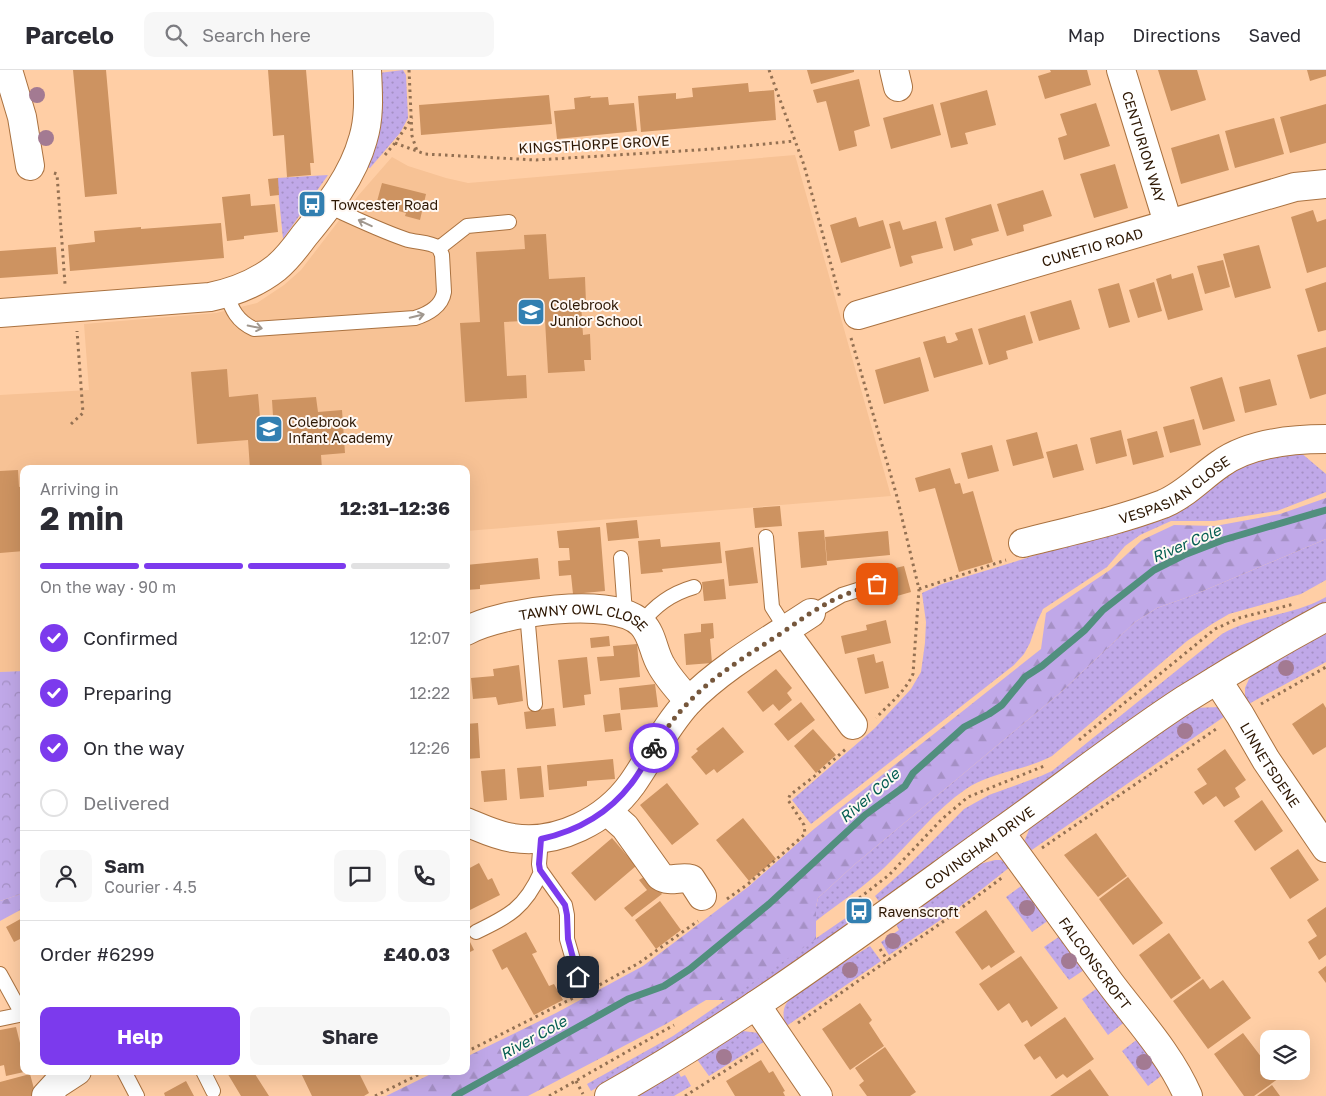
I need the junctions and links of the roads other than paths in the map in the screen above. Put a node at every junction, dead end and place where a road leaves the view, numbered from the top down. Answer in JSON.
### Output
{"nodes":[{"id":1,"x":8,"y":70,"type":"edge"},
{"id":2,"x":367,"y":70,"type":"edge"},
{"id":3,"x":1121,"y":70,"type":"edge"},
{"id":4,"x":30,"y":166,"type":"dead end"},
{"id":5,"x":1326,"y":184,"type":"edge"},
{"id":6,"x":328,"y":206,"type":"junction"},
{"id":7,"x":509,"y":222,"type":"dead end"},
{"id":8,"x":1168,"y":223,"type":"junction"},
{"id":9,"x":439,"y":248,"type":"junction"},
{"id":10,"x":226,"y":293,"type":"junction"},
{"id":11,"x":0,"y":313,"type":"edge"},
{"id":12,"x":858,"y":315,"type":"dead end"},
{"id":13,"x":1326,"y":439,"type":"edge"},
{"id":14,"x":766,"y":537,"type":"dead end"},
{"id":15,"x":1023,"y":543,"type":"road end"},
{"id":16,"x":621,"y":558,"type":"dead end"},
{"id":17,"x":877,"y":584,"type":"dead end"},
{"id":18,"x":694,"y":587,"type":"dead end"},
{"id":19,"x":527,"y":613,"type":"junction"},
{"id":20,"x":811,"y":613,"type":"joint"},
{"id":21,"x":1326,"y":617,"type":"edge"},
{"id":22,"x":633,"y":618,"type":"junction"},
{"id":23,"x":470,"y":628,"type":"edge"},
{"id":24,"x":785,"y":630,"type":"junction"},
{"id":25,"x":1217,"y":680,"type":"junction"},
{"id":26,"x":689,"y":701,"type":"junction"},
{"id":27,"x":535,"y":704,"type":"dead end"},
{"id":28,"x":853,"y":725,"type":"dead end"},
{"id":29,"x":607,"y":810,"type":"junction"},
{"id":30,"x":470,"y":823,"type":"edge"},
{"id":31,"x":1000,"y":832,"type":"junction"},
{"id":32,"x":541,"y":839,"type":"junction"},
{"id":33,"x":1326,"y":848,"type":"edge"},
{"id":34,"x":541,"y":872,"type":"junction"},
{"id":35,"x":702,"y":896,"type":"dead end"},
{"id":36,"x":476,"y":932,"type":"dead end"},
{"id":37,"x":0,"y":974,"type":"edge"},
{"id":38,"x":578,"y":977,"type":"dead end"},
{"id":39,"x":756,"y":1004,"type":"junction"},
{"id":40,"x":20,"y":1009,"type":"edge"},
{"id":41,"x":20,"y":1015,"type":"edge"},
{"id":42,"x":0,"y":1019,"type":"edge"},
{"id":43,"x":71,"y":1075,"type":"edge"},
{"id":44,"x":126,"y":1075,"type":"edge"},
{"id":45,"x":205,"y":1075,"type":"edge"},
{"id":46,"x":214,"y":1091,"type":"dead end"},
{"id":47,"x":46,"y":1096,"type":"edge"},
{"id":48,"x":137,"y":1096,"type":"edge"},
{"id":49,"x":609,"y":1096,"type":"edge"},
{"id":50,"x":818,"y":1096,"type":"edge"},
{"id":51,"x":1188,"y":1096,"type":"edge"}],
"edges":[{"from":1,"to":4,"type":"street"},
{"from":2,"to":6,"type":"street"},
{"from":3,"to":8,"type":"street","name":"CENTURION WAY"},
{"from":5,"to":8,"type":"street","name":"CUNETIO ROAD"},
{"from":9,"to":6,"type":"lane","one_way":true},
{"from":6,"to":10,"type":"street"},
{"from":7,"to":9,"type":"lane"},
{"from":8,"to":12,"type":"street","name":"CUNETIO ROAD"},
{"from":10,"to":9,"type":"lane","one_way":true},
{"from":10,"to":11,"type":"street"},
{"from":13,"to":15,"type":"street","name":"VESPASIAN CLOSE"},
{"from":14,"to":24,"type":"lane"},
{"from":16,"to":22,"type":"lane"},
{"from":17,"to":20,"type":"lane"},
{"from":18,"to":22,"type":"lane"},
{"from":19,"to":22,"type":"street","name":"TAWNY OWL CLOSE"},
{"from":19,"to":23,"type":"street","name":"TAWNY OWL CLOSE"},
{"from":19,"to":27,"type":"lane"},
{"from":20,"to":24,"type":"street"},
{"from":21,"to":25,"type":"street","name":"COVINGHAM DRIVE"},
{"from":22,"to":26,"type":"street","name":"TAWNY OWL CLOSE"},
{"from":24,"to":26,"type":"street"},
{"from":24,"to":28,"type":"street"},
{"from":25,"to":31,"type":"street","name":"COVINGHAM DRIVE"},
{"from":25,"to":33,"type":"street","name":"LINNETSDENE"},
{"from":26,"to":29,"type":"street"},
{"from":29,"to":32,"type":"street"},
{"from":29,"to":35,"type":"street"},
{"from":30,"to":32,"type":"street"},
{"from":31,"to":39,"type":"street","name":"COVINGHAM DRIVE"},
{"from":31,"to":51,"type":"street","name":"FALCONSCROFT"},
{"from":32,"to":34,"type":"lane"},
{"from":34,"to":36,"type":"lane"},
{"from":34,"to":38,"type":"lane"},
{"from":37,"to":40,"type":"lane"},
{"from":39,"to":49,"type":"street","name":"COVINGHAM DRIVE"},
{"from":39,"to":50,"type":"street"},
{"from":41,"to":42,"type":"lane"},
{"from":43,"to":47,"type":"street"},
{"from":44,"to":48,"type":"lane"},
{"from":45,"to":46,"type":"lane"}]}
